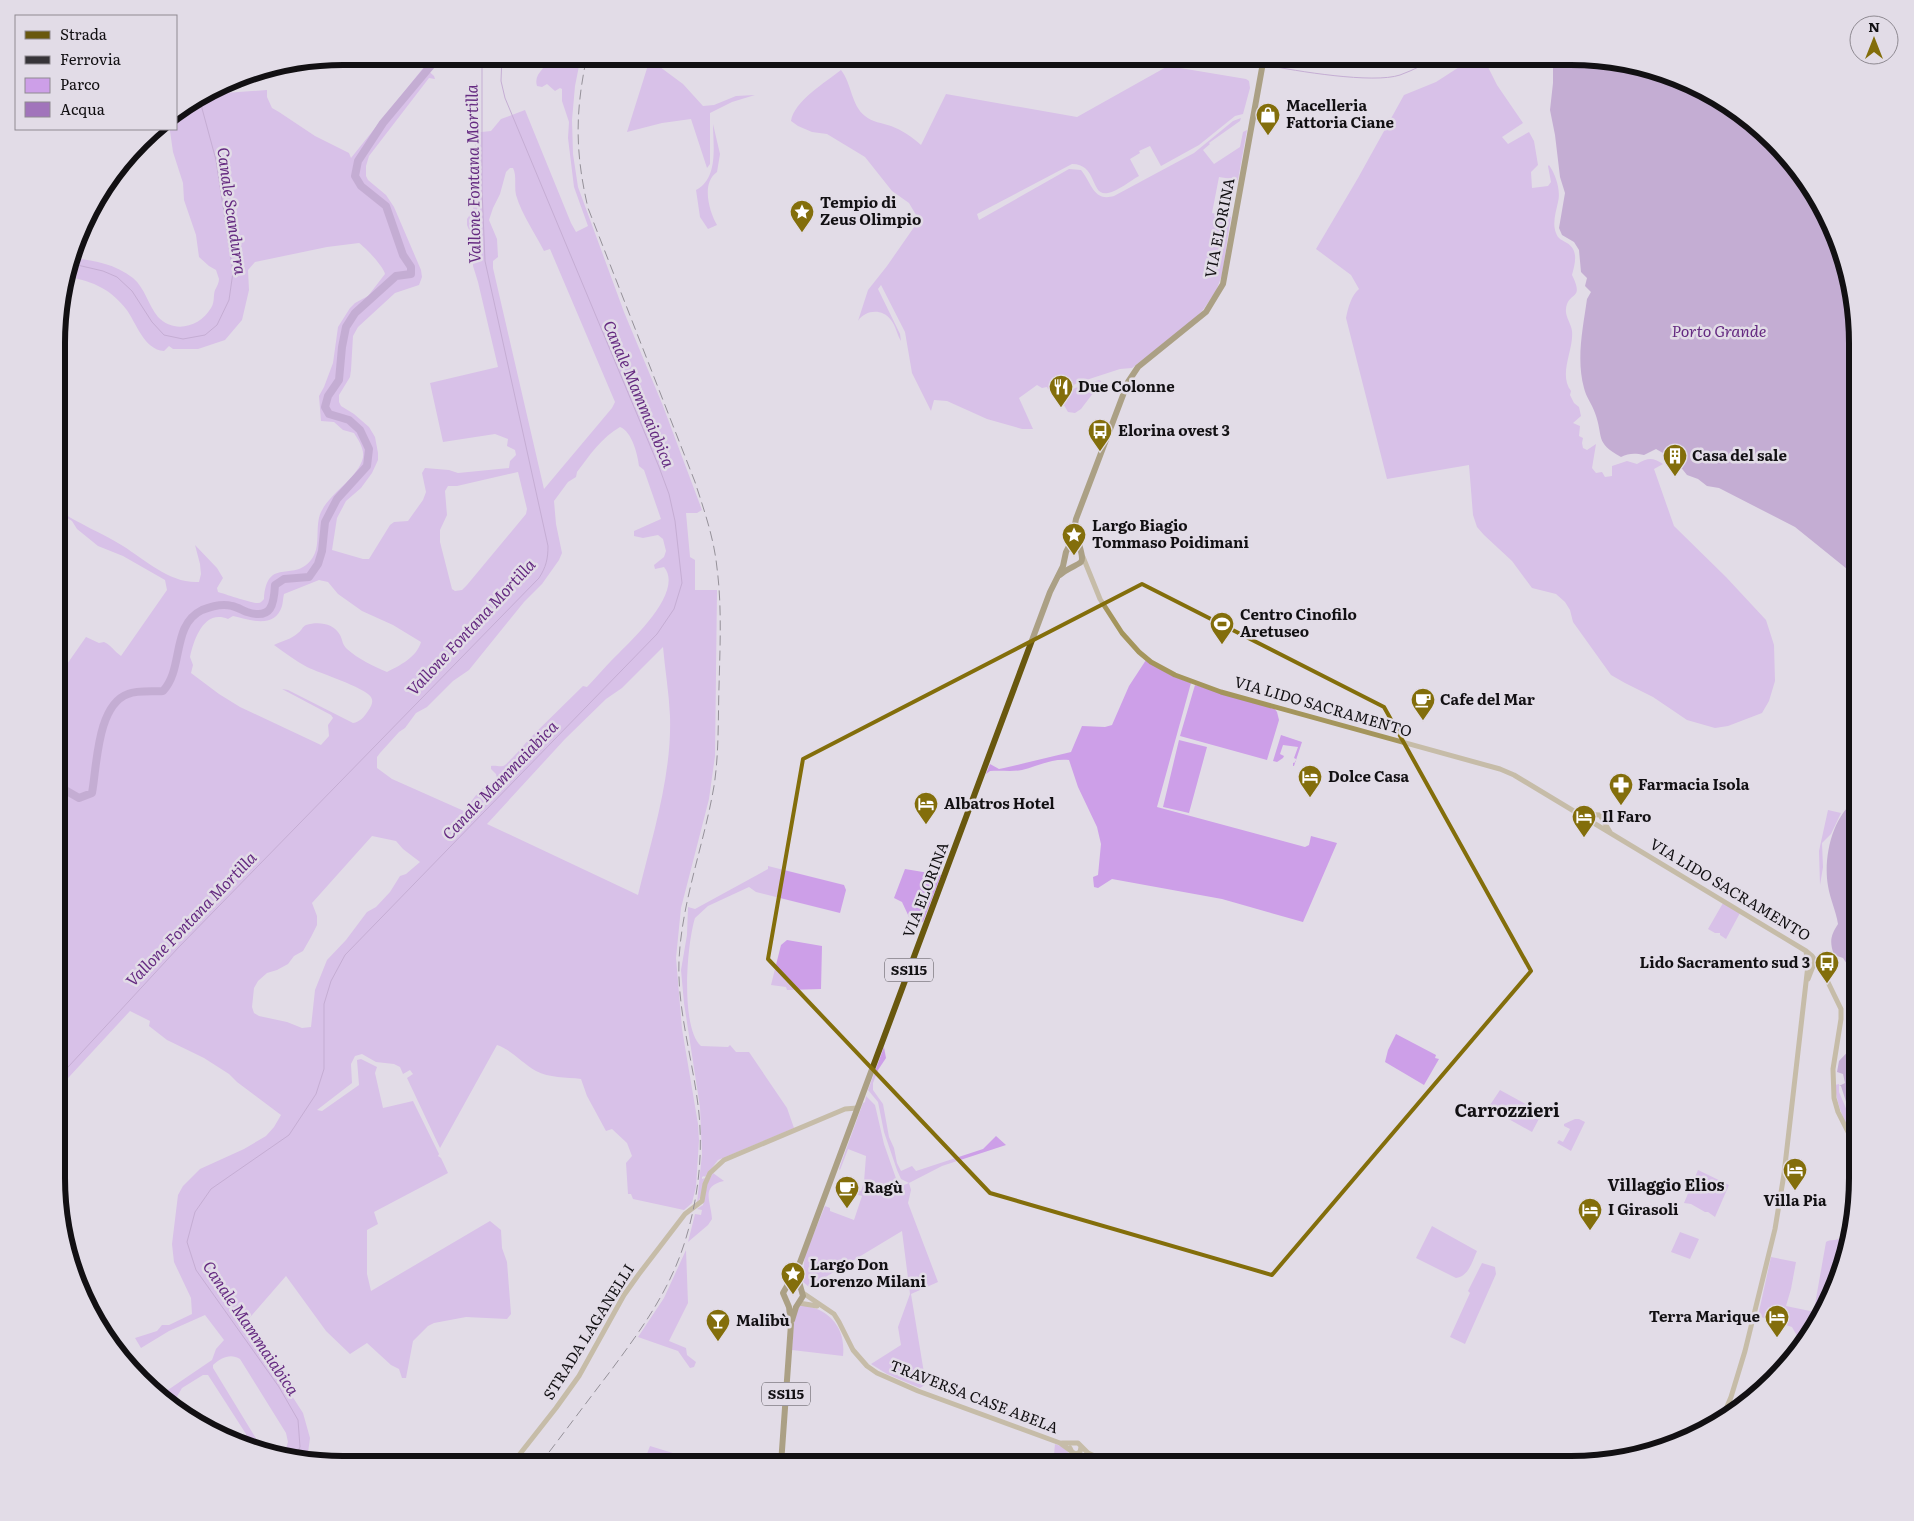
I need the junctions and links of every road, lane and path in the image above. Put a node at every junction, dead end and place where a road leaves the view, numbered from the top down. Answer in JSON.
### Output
{"nodes":[{"id":1,"x":1262,"y":65,"type":"edge"},
{"id":2,"x":1081,"y":507,"type":"junction"},
{"id":3,"x":1068,"y":550,"type":"junction"},
{"id":4,"x":1081,"y":553,"type":"junction"},
{"id":5,"x":1065,"y":557,"type":"junction"},
{"id":6,"x":1075,"y":565,"type":"junction"},
{"id":7,"x":1056,"y":580,"type":"junction"},
{"id":8,"x":1094,"y":582,"type":"junction"},
{"id":9,"x":1579,"y":813,"type":"junction"},
{"id":10,"x":1598,"y":815,"type":"junction"},
{"id":11,"x":1603,"y":820,"type":"junction"},
{"id":12,"x":1595,"y":823,"type":"junction"},
{"id":13,"x":1610,"y":832,"type":"junction"},
{"id":14,"x":1806,"y":951,"type":"junction"},
{"id":15,"x":1815,"y":960,"type":"junction"},
{"id":16,"x":1808,"y":965,"type":"junction"},
{"id":17,"x":1823,"y":972,"type":"junction"},
{"id":18,"x":1810,"y":976,"type":"junction"},
{"id":19,"x":1806,"y":984,"type":"junction"},
{"id":20,"x":857,"y":1108,"type":"junction"},
{"id":21,"x":1849,"y":1134,"type":"edge"},
{"id":22,"x":799,"y":1265,"type":"junction"},
{"id":23,"x":788,"y":1285,"type":"junction"},
{"id":24,"x":802,"y":1290,"type":"junction"},
{"id":25,"x":786,"y":1302,"type":"junction"},
{"id":26,"x":798,"y":1303,"type":"junction"},
{"id":27,"x":822,"y":1307,"type":"junction"},
{"id":28,"x":790,"y":1324,"type":"junction"},
{"id":29,"x":1727,"y":1408,"type":"edge"},
{"id":30,"x":1062,"y":1443,"type":"junction"},
{"id":31,"x":1074,"y":1443,"type":"junction"},
{"id":32,"x":1081,"y":1447,"type":"junction"},
{"id":33,"x":1071,"y":1451,"type":"junction"},
{"id":34,"x":1078,"y":1454,"type":"junction"},
{"id":35,"x":1088,"y":1454,"type":"junction"},
{"id":36,"x":518,"y":1456,"type":"edge"},
{"id":37,"x":782,"y":1456,"type":"edge"},
{"id":38,"x":1093,"y":1456,"type":"edge"}],
"edges":[{"from":1,"to":2,"type":"main road","name":"VIA ELORINA"},
{"from":2,"to":3,"type":"main road"},
{"from":2,"to":4,"type":"main road"},
{"from":3,"to":4,"type":"main road"},
{"from":3,"to":5,"type":"main road"},
{"from":4,"to":6,"type":"main road"},
{"from":4,"to":8,"type":"street","name":"VIA LIDO SACRAMENTO"},
{"from":5,"to":6,"type":"main road"},
{"from":5,"to":7,"type":"main road","name":"VIA ELORINA"},
{"from":6,"to":7,"type":"main road"},
{"from":6,"to":8,"type":"street"},
{"from":7,"to":20,"type":"main road","name":"VIA ELORINA","number":"SS115"},
{"from":8,"to":9,"type":"street","name":"VIA LIDO SACRAMENTO"},
{"from":9,"to":10,"type":"street"},
{"from":9,"to":12,"type":"street","name":"VIA LIDO SACRAMENTO"},
{"from":10,"to":11,"type":"street"},
{"from":10,"to":12,"type":"street"},
{"from":11,"to":12,"type":"street"},
{"from":11,"to":13,"type":"street"},
{"from":12,"to":13,"type":"street","name":"VIA LIDO SACRAMENTO"},
{"from":13,"to":14,"type":"street","name":"VIA LIDO SACRAMENTO"},
{"from":14,"to":15,"type":"street","name":"VIA LIDO SACRAMENTO"},
{"from":14,"to":16,"type":"street"},
{"from":15,"to":16,"type":"street"},
{"from":15,"to":17,"type":"street","name":"VIA LIDO SACRAMENTO"},
{"from":15,"to":18,"type":"street"},
{"from":16,"to":19,"type":"street"},
{"from":17,"to":18,"type":"street"},
{"from":17,"to":21,"type":"street","name":"VIA LIDO SACRAMENTO"},
{"from":18,"to":19,"type":"street"},
{"from":19,"to":29,"type":"street"},
{"from":20,"to":22,"type":"main road","name":"VIA ELORINA","number":"SS115"},
{"from":20,"to":36,"type":"street","name":"STRADA LAGANELLI"},
{"from":22,"to":23,"type":"main road","name":"VIA ELORINA"},
{"from":22,"to":24,"type":"main road"},
{"from":23,"to":24,"type":"main road"},
{"from":23,"to":25,"type":"main road"},
{"from":24,"to":26,"type":"main road"},
{"from":24,"to":27,"type":"street","name":"TRAVERSA CASE ABELA"},
{"from":25,"to":26,"type":"main road"},
{"from":25,"to":28,"type":"main road"},
{"from":26,"to":27,"type":"street"},
{"from":26,"to":28,"type":"main road"},
{"from":27,"to":30,"type":"street","name":"TRAVERSA CASE ABELA"},
{"from":28,"to":37,"type":"main road","number":"SS115"},
{"from":30,"to":31,"type":"street"},
{"from":30,"to":33,"type":"street"},
{"from":31,"to":32,"type":"street"},
{"from":31,"to":33,"type":"street"},
{"from":32,"to":34,"type":"street"},
{"from":32,"to":35,"type":"street"},
{"from":33,"to":34,"type":"street"},
{"from":34,"to":35,"type":"street"},
{"from":35,"to":38,"type":"street"}]}
